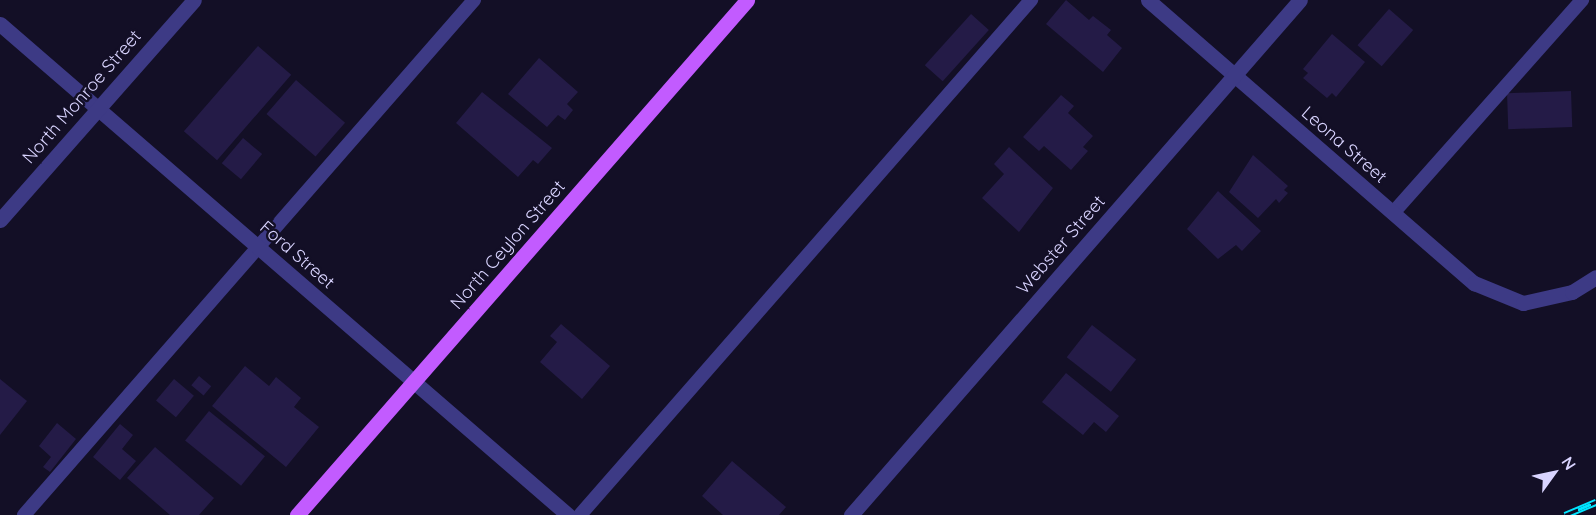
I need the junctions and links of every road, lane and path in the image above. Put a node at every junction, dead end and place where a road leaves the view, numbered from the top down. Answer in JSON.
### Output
{"nodes":[{"id":1,"x":194,"y":0,"type":"edge"},
{"id":2,"x":474,"y":0,"type":"edge"},
{"id":3,"x":747,"y":0,"type":"edge"},
{"id":4,"x":1031,"y":0,"type":"edge"},
{"id":5,"x":1148,"y":0,"type":"edge"},
{"id":6,"x":1300,"y":0,"type":"edge"},
{"id":7,"x":1582,"y":0,"type":"edge"},
{"id":8,"x":0,"y":24,"type":"edge"},
{"id":9,"x":1234,"y":76,"type":"junction"},
{"id":10,"x":97,"y":109,"type":"junction"},
{"id":11,"x":1393,"y":213,"type":"junction"},
{"id":12,"x":0,"y":220,"type":"edge"},
{"id":13,"x":258,"y":248,"type":"junction"},
{"id":14,"x":1596,"y":277,"type":"edge"},
{"id":15,"x":415,"y":383,"type":"junction"},
{"id":16,"x":24,"y":515,"type":"edge"},
{"id":17,"x":297,"y":515,"type":"edge"},
{"id":18,"x":568,"y":515,"type":"edge"},
{"id":19,"x":580,"y":515,"type":"edge"},
{"id":20,"x":851,"y":515,"type":"edge"}],
"edges":[{"from":1,"to":10,"type":"street","name":"North Monroe Street"},
{"from":2,"to":13,"type":"lane"},
{"from":3,"to":15,"type":"main road","name":"North Ceylon Street"},
{"from":4,"to":19,"type":"lane"},
{"from":5,"to":9,"type":"street","name":"Leona Street"},
{"from":6,"to":9,"type":"street","name":"Webster Street"},
{"from":7,"to":11,"type":"lane"},
{"from":8,"to":10,"type":"street","name":"Ford Street"},
{"from":9,"to":11,"type":"street","name":"Leona Street"},
{"from":9,"to":20,"type":"street","name":"Webster Street"},
{"from":10,"to":12,"type":"street","name":"North Monroe Street"},
{"from":10,"to":13,"type":"street","name":"Ford Street"},
{"from":11,"to":14,"type":"street","name":"Leona Street"},
{"from":13,"to":15,"type":"street","name":"Ford Street"},
{"from":13,"to":16,"type":"lane"},
{"from":15,"to":17,"type":"main road","name":"North Ceylon Street"},
{"from":15,"to":18,"type":"street","name":"Ford Street"}]}
